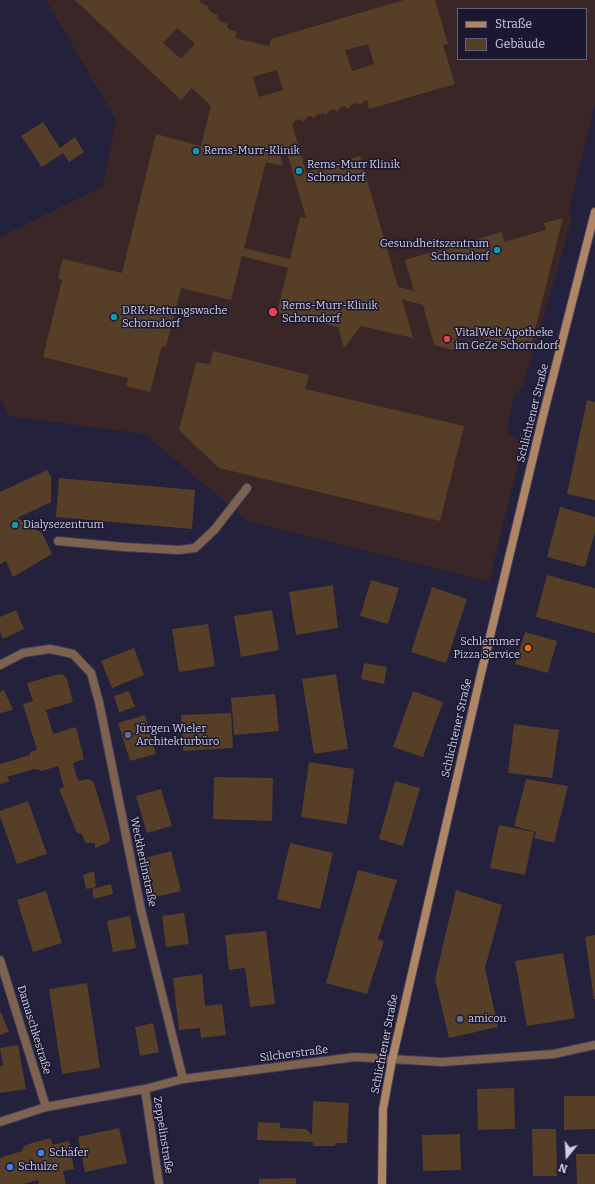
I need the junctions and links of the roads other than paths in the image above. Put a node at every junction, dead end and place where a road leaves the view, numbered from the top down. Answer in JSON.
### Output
{"nodes":[{"id":1,"x":595,"y":212,"type":"edge"},
{"id":2,"x":593,"y":227,"type":"edge"},
{"id":3,"x":247,"y":488,"type":"dead end"},
{"id":4,"x":58,"y":541,"type":"dead end"},
{"id":5,"x":0,"y":665,"type":"edge"},
{"id":6,"x":0,"y":960,"type":"edge"},
{"id":7,"x":595,"y":1046,"type":"edge"},
{"id":8,"x":392,"y":1060,"type":"junction"},
{"id":9,"x":183,"y":1079,"type":"junction"},
{"id":10,"x":145,"y":1089,"type":"junction"},
{"id":11,"x":46,"y":1108,"type":"junction"},
{"id":12,"x":0,"y":1122,"type":"edge"},
{"id":13,"x":159,"y":1184,"type":"edge"},
{"id":14,"x":382,"y":1184,"type":"edge"}],
"edges":[{"from":1,"to":2,"type":"main road","name":"Schlichtener Straße"},
{"from":2,"to":8,"type":"main road","name":"Schlichtener Straße"},
{"from":3,"to":4,"type":"street"},
{"from":5,"to":9,"type":"street","name":"Weckherlinstraße"},
{"from":6,"to":11,"type":"street","name":"Damaschkestraße"},
{"from":7,"to":8,"type":"street","name":"Silcherstraße"},
{"from":8,"to":9,"type":"street","name":"Silcherstraße"},
{"from":8,"to":14,"type":"main road","name":"Schlichtener Straße"},
{"from":9,"to":10,"type":"street","name":"Silcherstraße"},
{"from":10,"to":11,"type":"street","name":"Silcherstraße"},
{"from":10,"to":13,"type":"street","name":"Zeppelinstraße"},
{"from":11,"to":12,"type":"street","name":"Silcherstraße"}]}
